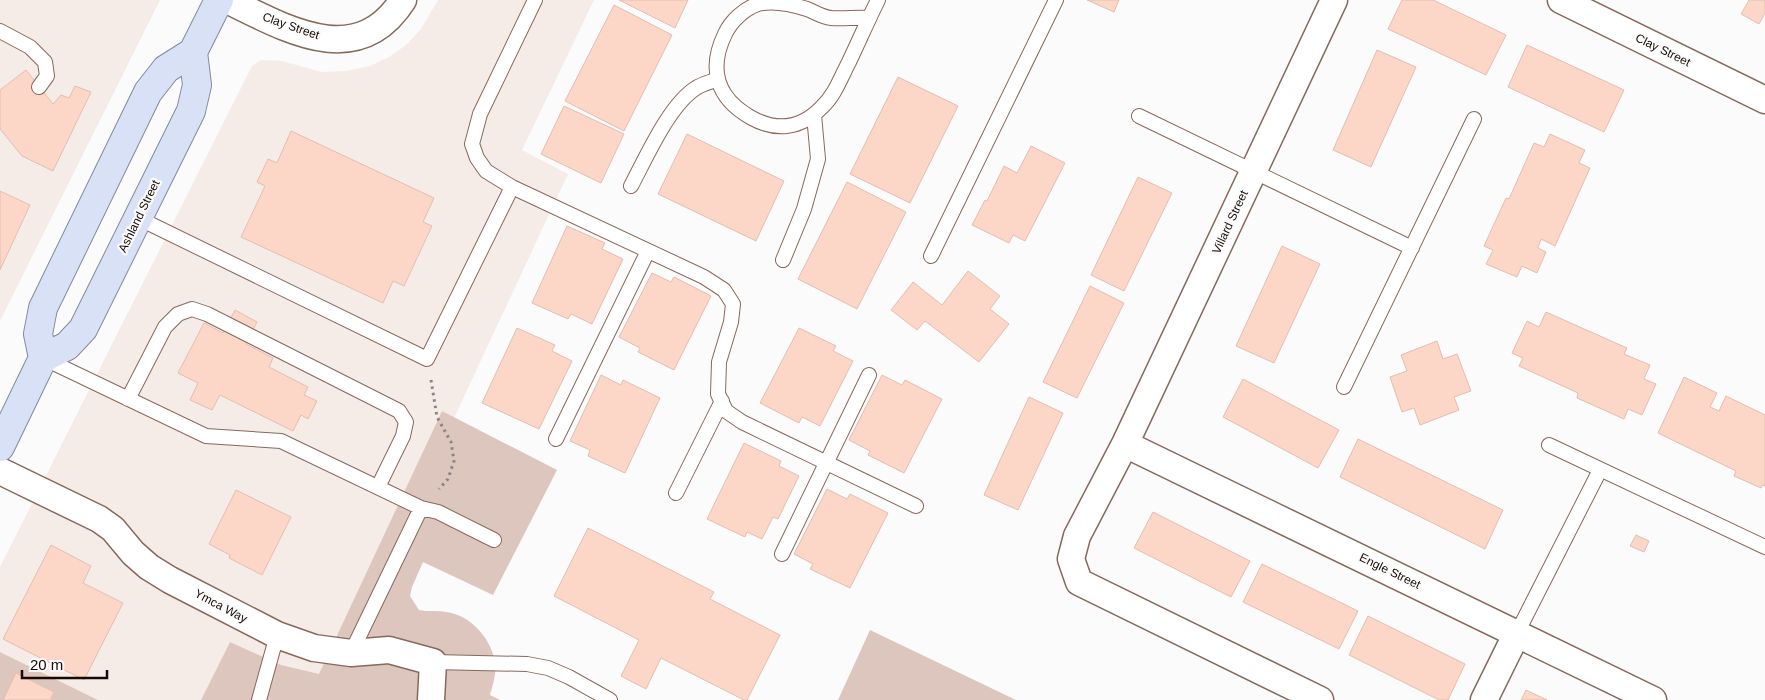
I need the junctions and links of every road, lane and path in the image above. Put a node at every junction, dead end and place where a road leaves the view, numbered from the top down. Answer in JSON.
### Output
{"nodes":[{"id":1,"x":219,"y":0,"type":"edge"},
{"id":2,"x":227,"y":0,"type":"edge"},
{"id":3,"x":403,"y":0,"type":"edge"},
{"id":4,"x":535,"y":0,"type":"edge"},
{"id":5,"x":878,"y":0,"type":"edge"},
{"id":6,"x":1056,"y":0,"type":"edge"},
{"id":7,"x":1334,"y":0,"type":"edge"},
{"id":8,"x":1561,"y":0,"type":"edge"},
{"id":9,"x":758,"y":2,"type":"edge"},
{"id":10,"x":869,"y":18,"type":"junction"},
{"id":11,"x":0,"y":31,"type":"edge"},
{"id":12,"x":193,"y":52,"type":"junction"},
{"id":13,"x":718,"y":79,"type":"junction"},
{"id":14,"x":39,"y":87,"type":"dead end"},
{"id":15,"x":1765,"y":100,"type":"edge"},
{"id":16,"x":814,"y":115,"type":"junction"},
{"id":17,"x":1140,"y":116,"type":"dead end"},
{"id":18,"x":1474,"y":119,"type":"dead end"},
{"id":19,"x":1253,"y":172,"type":"junction"},
{"id":20,"x":631,"y":186,"type":"dead end"},
{"id":21,"x":512,"y":187,"type":"junction"},
{"id":22,"x":138,"y":218,"type":"junction"},
{"id":23,"x":1412,"y":248,"type":"junction"},
{"id":24,"x":648,"y":250,"type":"junction"},
{"id":25,"x":931,"y":256,"type":"dead end"},
{"id":26,"x":783,"y":260,"type":"dead end"},
{"id":27,"x":43,"y":358,"type":"junction"},
{"id":28,"x":427,"y":359,"type":"junction"},
{"id":29,"x":869,"y":375,"type":"dead end"},
{"id":30,"x":1344,"y":387,"type":"dead end"},
{"id":31,"x":128,"y":400,"type":"junction"},
{"id":32,"x":722,"y":401,"type":"junction"},
{"id":33,"x":556,"y":439,"type":"dead end"},
{"id":34,"x":1125,"y":444,"type":"junction"},
{"id":35,"x":1549,"y":445,"type":"dead end"},
{"id":36,"x":0,"y":447,"type":"edge"},
{"id":37,"x":827,"y":463,"type":"junction"},
{"id":38,"x":0,"y":470,"type":"edge"},
{"id":39,"x":1600,"y":470,"type":"junction"},
{"id":40,"x":378,"y":488,"type":"junction"},
{"id":41,"x":676,"y":493,"type":"dead end"},
{"id":42,"x":916,"y":506,"type":"dead end"},
{"id":43,"x":421,"y":508,"type":"junction"},
{"id":44,"x":494,"y":540,"type":"dead end"},
{"id":45,"x":1765,"y":547,"type":"edge"},
{"id":46,"x":782,"y":554,"type":"dead end"},
{"id":47,"x":1517,"y":633,"type":"junction"},
{"id":48,"x":277,"y":635,"type":"junction"},
{"id":49,"x":351,"y":653,"type":"junction"},
{"id":50,"x":433,"y":662,"type":"junction"},
{"id":51,"x":259,"y":700,"type":"edge"},
{"id":52,"x":431,"y":700,"type":"edge"},
{"id":53,"x":610,"y":700,"type":"edge"},
{"id":54,"x":1320,"y":700,"type":"edge"},
{"id":55,"x":1484,"y":700,"type":"edge"},
{"id":56,"x":1653,"y":700,"type":"edge"}],
"edges":[{"from":1,"to":12,"type":"main road"},
{"from":2,"to":3,"type":"street","name":"Clay Street"},
{"from":4,"to":21,"type":"lane"},
{"from":5,"to":10,"type":"lane"},
{"from":6,"to":25,"type":"lane"},
{"from":7,"to":19,"type":"street","name":"Villard Street"},
{"from":8,"to":15,"type":"street","name":"Clay Street"},
{"from":9,"to":10,"type":"lane"},
{"from":9,"to":13,"type":"lane"},
{"from":10,"to":16,"type":"lane"},
{"from":11,"to":14,"type":"lane"},
{"from":12,"to":22,"type":"main road","name":"Ashland Street"},
{"from":12,"to":27,"type":"main road"},
{"from":13,"to":16,"type":"lane"},
{"from":13,"to":20,"type":"lane"},
{"from":16,"to":26,"type":"lane"},
{"from":17,"to":19,"type":"lane"},
{"from":18,"to":23,"type":"lane"},
{"from":19,"to":23,"type":"lane"},
{"from":19,"to":34,"type":"street","name":"Villard Street"},
{"from":21,"to":24,"type":"lane"},
{"from":21,"to":28,"type":"lane"},
{"from":22,"to":27,"type":"main road","name":"Ashland Street"},
{"from":22,"to":28,"type":"lane"},
{"from":23,"to":30,"type":"lane"},
{"from":24,"to":32,"type":"lane"},
{"from":24,"to":33,"type":"lane"},
{"from":27,"to":31,"type":"lane"},
{"from":27,"to":36,"type":"main road"},
{"from":28,"to":43,"type":"path"},
{"from":29,"to":37,"type":"lane"},
{"from":31,"to":40,"type":"lane"},
{"from":31,"to":40,"type":"lane"},
{"from":32,"to":37,"type":"lane"},
{"from":32,"to":41,"type":"lane"},
{"from":34,"to":47,"type":"street","name":"Engle Street"},
{"from":34,"to":54,"type":"street","name":"Villard Street"},
{"from":35,"to":39,"type":"lane"},
{"from":37,"to":42,"type":"lane"},
{"from":37,"to":46,"type":"lane"},
{"from":38,"to":48,"type":"street","name":"Ymca Way"},
{"from":39,"to":45,"type":"lane"},
{"from":39,"to":47,"type":"lane"},
{"from":40,"to":43,"type":"lane"},
{"from":43,"to":44,"type":"lane"},
{"from":43,"to":49,"type":"lane"},
{"from":47,"to":55,"type":"street"},
{"from":47,"to":56,"type":"street","name":"Engle Street"},
{"from":48,"to":49,"type":"street","name":"Ymca Way"},
{"from":48,"to":51,"type":"lane"},
{"from":49,"to":50,"type":"street","name":"Ymca Way"},
{"from":50,"to":52,"type":"street"},
{"from":50,"to":53,"type":"lane"}]}
